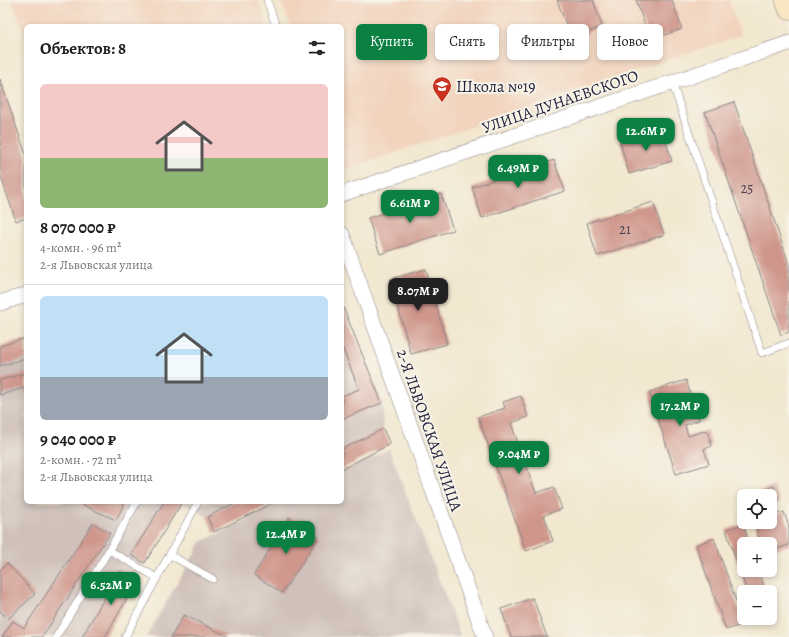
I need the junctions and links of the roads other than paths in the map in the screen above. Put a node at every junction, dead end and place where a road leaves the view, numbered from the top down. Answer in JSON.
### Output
{"nodes":[{"id":1,"x":267,"y":0,"type":"edge"},
{"id":2,"x":786,"y":0,"type":"edge"},
{"id":3,"x":789,"y":9,"type":"edge"},
{"id":4,"x":275,"y":24,"type":"edge"},
{"id":5,"x":789,"y":43,"type":"edge"},
{"id":6,"x":672,"y":82,"type":"junction"},
{"id":7,"x":344,"y":193,"type":"edge"},
{"id":8,"x":344,"y":240,"type":"edge"},
{"id":9,"x":24,"y":296,"type":"edge"},
{"id":10,"x":0,"y":303,"type":"edge"},
{"id":11,"x":789,"y":343,"type":"edge"},
{"id":12,"x":136,"y":504,"type":"edge"},
{"id":13,"x":197,"y":504,"type":"edge"},
{"id":14,"x":109,"y":550,"type":"junction"},
{"id":15,"x":170,"y":555,"type":"junction"},
{"id":16,"x":157,"y":578,"type":"junction"},
{"id":17,"x":213,"y":579,"type":"dead end"},
{"id":18,"x":56,"y":637,"type":"edge"},
{"id":19,"x":126,"y":637,"type":"edge"},
{"id":20,"x":485,"y":637,"type":"edge"}],
"edges":[{"from":1,"to":4,"type":"lane"},
{"from":2,"to":3,"type":"main road"},
{"from":5,"to":6,"type":"street","name":"УЛИЦА ДУНАЕВСКОГО"},
{"from":6,"to":7,"type":"street","name":"УЛИЦА ДУНАЕВСКОГО"},
{"from":6,"to":11,"type":"lane"},
{"from":8,"to":20,"type":"street","name":"2-Я ЛЬВОВСКАЯ УЛИЦА"},
{"from":9,"to":10,"type":"street"},
{"from":12,"to":14,"type":"lane"},
{"from":13,"to":15,"type":"lane"},
{"from":14,"to":16,"type":"lane"},
{"from":14,"to":18,"type":"lane"},
{"from":15,"to":16,"type":"lane"},
{"from":15,"to":17,"type":"lane"},
{"from":16,"to":19,"type":"lane"}]}
